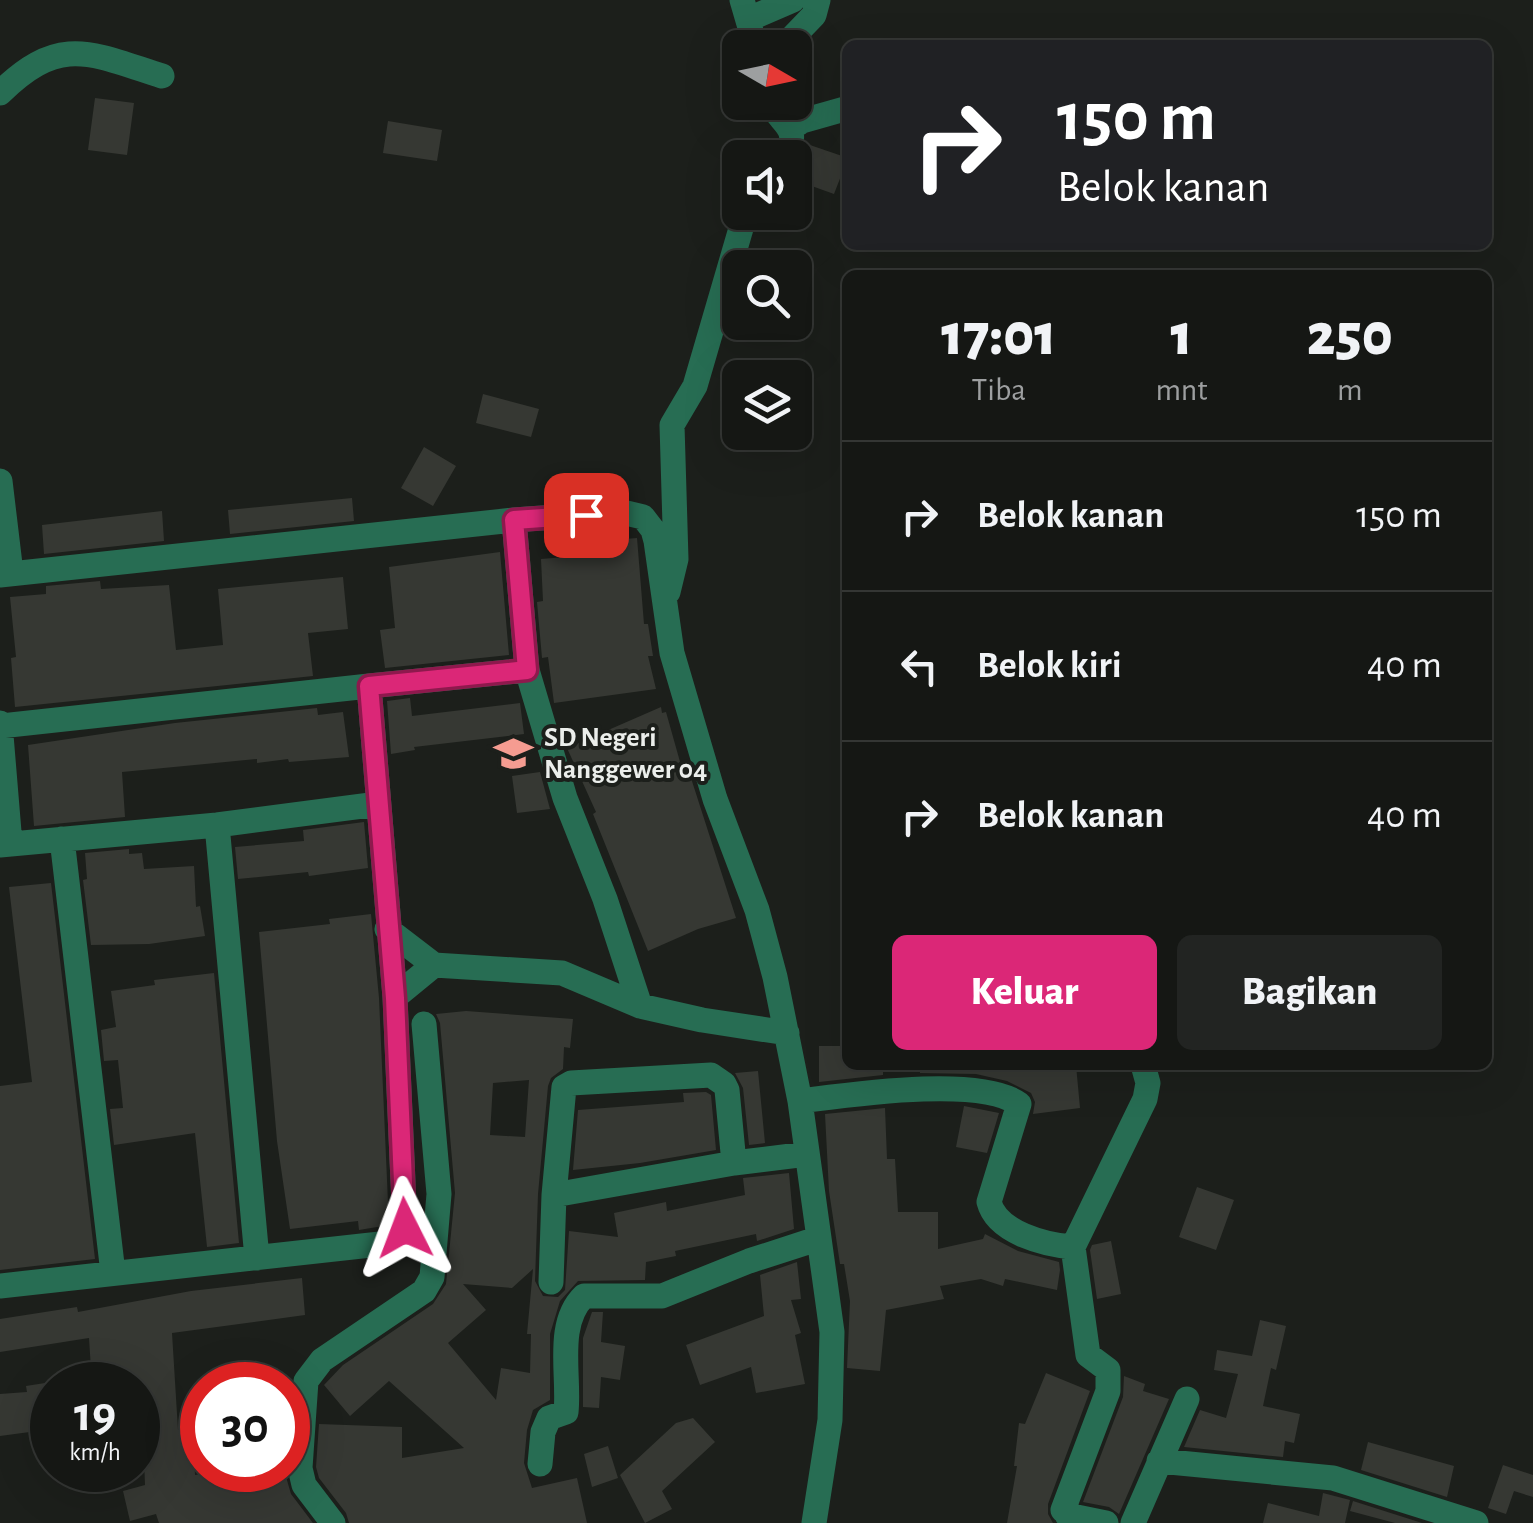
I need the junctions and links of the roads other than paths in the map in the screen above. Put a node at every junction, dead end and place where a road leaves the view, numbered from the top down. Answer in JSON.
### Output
{"nodes":[{"id":1,"x":818,"y":0,"type":"edge"},
{"id":2,"x":784,"y":5,"type":"edge"},
{"id":3,"x":746,"y":10,"type":"edge"},
{"id":4,"x":788,"y":30,"type":"edge"},
{"id":5,"x":804,"y":30,"type":"edge"},
{"id":6,"x":162,"y":76,"type":"dead end"},
{"id":7,"x":0,"y":93,"type":"edge"},
{"id":8,"x":842,"y":111,"type":"edge"},
{"id":9,"x":791,"y":137,"type":"edge"},
{"id":10,"x":743,"y":230,"type":"edge"},
{"id":11,"x":0,"y":481,"type":"edge"},
{"id":12,"x":514,"y":520,"type":"junction"},
{"id":13,"x":5,"y":574,"type":"edge"},
{"id":14,"x":662,"y":600,"type":"junction"},
{"id":15,"x":527,"y":670,"type":"junction"},
{"id":16,"x":369,"y":686,"type":"junction"},
{"id":17,"x":0,"y":725,"type":"edge"},
{"id":18,"x":378,"y":804,"type":"junction"},
{"id":19,"x":216,"y":824,"type":"junction"},
{"id":20,"x":62,"y":839,"type":"junction"},
{"id":21,"x":5,"y":845,"type":"edge"},
{"id":22,"x":388,"y":929,"type":"junction"},
{"id":23,"x":434,"y":965,"type":"junction"},
{"id":24,"x":395,"y":998,"type":"junction"},
{"id":25,"x":640,"y":1006,"type":"junction"},
{"id":26,"x":424,"y":1024,"type":"dead end"},
{"id":27,"x":786,"y":1033,"type":"junction"},
{"id":28,"x":1144,"y":1070,"type":"edge"},
{"id":29,"x":896,"y":1077,"type":"edge"},
{"id":30,"x":800,"y":1101,"type":"junction"},
{"id":31,"x":806,"y":1154,"type":"junction"},
{"id":32,"x":734,"y":1163,"type":"junction"},
{"id":33,"x":554,"y":1195,"type":"junction"},
{"id":34,"x":817,"y":1238,"type":"junction"},
{"id":35,"x":1074,"y":1247,"type":"junction"},
{"id":36,"x":258,"y":1258,"type":"junction"},
{"id":37,"x":113,"y":1273,"type":"junction"},
{"id":38,"x":551,"y":1282,"type":"dead end"},
{"id":39,"x":0,"y":1286,"type":"edge"},
{"id":40,"x":1187,"y":1398,"type":"dead end"},
{"id":41,"x":1159,"y":1461,"type":"junction"},
{"id":42,"x":540,"y":1464,"type":"dead end"},
{"id":43,"x":333,"y":1523,"type":"edge"},
{"id":44,"x":814,"y":1523,"type":"edge"},
{"id":45,"x":1106,"y":1523,"type":"edge"},
{"id":46,"x":1132,"y":1523,"type":"edge"},
{"id":47,"x":1476,"y":1523,"type":"edge"}],
"edges":[{"from":1,"to":5,"type":"street"},
{"from":2,"to":3,"type":"street"},
{"from":2,"to":4,"type":"street"},
{"from":6,"to":7,"type":"street"},
{"from":8,"to":9,"type":"street"},
{"from":10,"to":14,"type":"street"},
{"from":11,"to":13,"type":"street"},
{"from":12,"to":13,"type":"street"},
{"from":12,"to":14,"type":"street"},
{"from":12,"to":15,"type":"street"},
{"from":14,"to":27,"type":"street"},
{"from":15,"to":16,"type":"street"},
{"from":15,"to":25,"type":"street"},
{"from":16,"to":17,"type":"street"},
{"from":16,"to":18,"type":"street"},
{"from":17,"to":21,"type":"street"},
{"from":18,"to":19,"type":"street"},
{"from":18,"to":22,"type":"street"},
{"from":19,"to":20,"type":"street"},
{"from":19,"to":36,"type":"street"},
{"from":20,"to":21,"type":"street"},
{"from":20,"to":37,"type":"street"},
{"from":22,"to":23,"type":"street"},
{"from":22,"to":24,"type":"street"},
{"from":23,"to":24,"type":"street"},
{"from":23,"to":25,"type":"street"},
{"from":24,"to":36,"type":"street"},
{"from":25,"to":27,"type":"street"},
{"from":26,"to":43,"type":"street"},
{"from":27,"to":30,"type":"street"},
{"from":28,"to":35,"type":"street"},
{"from":29,"to":30,"type":"street"},
{"from":29,"to":35,"type":"street"},
{"from":30,"to":31,"type":"street"},
{"from":31,"to":32,"type":"street"},
{"from":31,"to":34,"type":"street"},
{"from":32,"to":33,"type":"street"},
{"from":32,"to":33,"type":"street"},
{"from":33,"to":38,"type":"street"},
{"from":34,"to":42,"type":"street"},
{"from":34,"to":44,"type":"street"},
{"from":35,"to":45,"type":"street"},
{"from":36,"to":37,"type":"street"},
{"from":37,"to":39,"type":"street"},
{"from":40,"to":41,"type":"street"},
{"from":41,"to":46,"type":"street"},
{"from":41,"to":47,"type":"street"}]}
